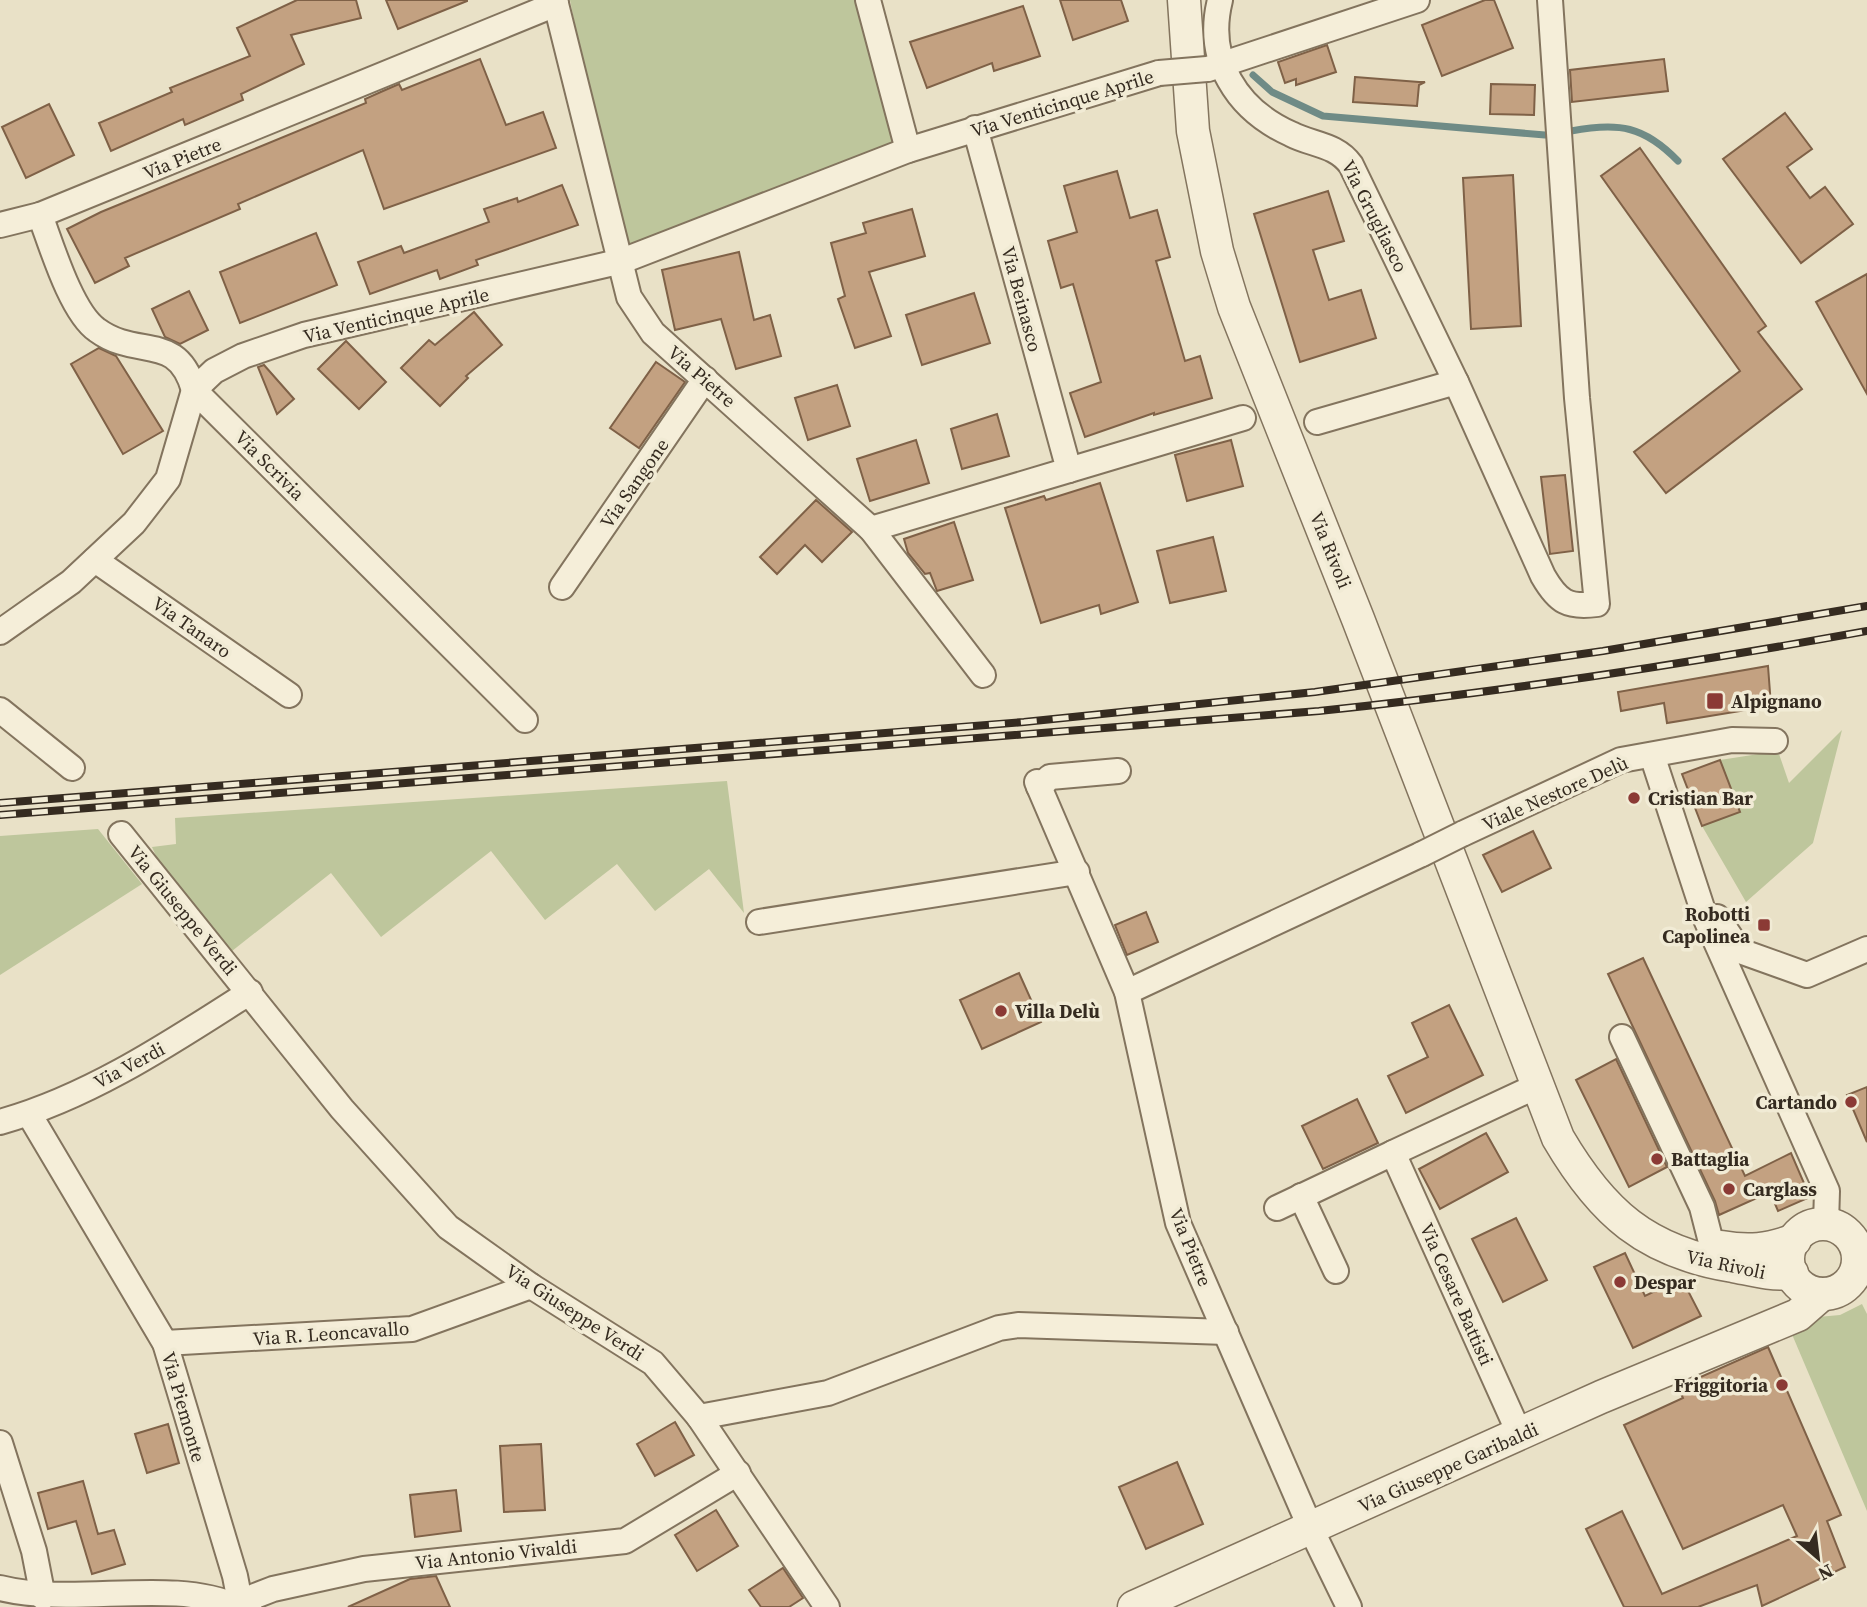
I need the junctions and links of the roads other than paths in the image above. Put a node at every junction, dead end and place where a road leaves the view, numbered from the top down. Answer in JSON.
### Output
{"nodes":[{"id":1,"x":868,"y":0,"type":"edge"},
{"id":2,"x":1184,"y":0,"type":"edge"},
{"id":3,"x":1220,"y":0,"type":"edge"},
{"id":4,"x":1416,"y":0,"type":"edge"},
{"id":5,"x":1550,"y":0,"type":"edge"},
{"id":6,"x":556,"y":2,"type":"edge"},
{"id":7,"x":1215,"y":68,"type":"junction"},
{"id":8,"x":975,"y":128,"type":"junction"},
{"id":9,"x":908,"y":150,"type":"junction"},
{"id":10,"x":40,"y":215,"type":"junction"},
{"id":11,"x":0,"y":225,"type":"edge"},
{"id":12,"x":622,"y":261,"type":"junction"},
{"id":13,"x":705,"y":379,"type":"junction"},
{"id":14,"x":1456,"y":382,"type":"junction"},
{"id":15,"x":194,"y":390,"type":"junction"},
{"id":16,"x":1243,"y":418,"type":"dead end"},
{"id":17,"x":1317,"y":422,"type":"dead end"},
{"id":18,"x":1069,"y":470,"type":"junction"},
{"id":19,"x":871,"y":529,"type":"junction"},
{"id":20,"x":95,"y":559,"type":"junction"},
{"id":21,"x":562,"y":587,"type":"dead end"},
{"id":22,"x":0,"y":632,"type":"edge"},
{"id":23,"x":983,"y":675,"type":"dead end"},
{"id":24,"x":289,"y":695,"type":"dead end"},
{"id":25,"x":0,"y":710,"type":"edge"},
{"id":26,"x":525,"y":720,"type":"dead end"},
{"id":27,"x":1775,"y":741,"type":"dead end"},
{"id":28,"x":1651,"y":755,"type":"junction"},
{"id":29,"x":72,"y":768,"type":"dead end"},
{"id":30,"x":1118,"y":771,"type":"dead end"},
{"id":31,"x":121,"y":834,"type":"dead end"},
{"id":32,"x":1077,"y":872,"type":"junction"},
{"id":33,"x":1695,"y":883,"type":"junction"},
{"id":34,"x":759,"y":922,"type":"dead end"},
{"id":35,"x":1867,"y":949,"type":"edge"},
{"id":36,"x":1766,"y":963,"type":"junction"},
{"id":37,"x":250,"y":992,"type":"junction"},
{"id":38,"x":1127,"y":992,"type":"junction"},
{"id":39,"x":1742,"y":997,"type":"junction"},
{"id":40,"x":1622,"y":1037,"type":"dead end"},
{"id":41,"x":1539,"y":1085,"type":"junction"},
{"id":42,"x":29,"y":1114,"type":"junction"},
{"id":43,"x":0,"y":1122,"type":"edge"},
{"id":44,"x":1393,"y":1153,"type":"junction"},
{"id":45,"x":1301,"y":1196,"type":"junction"},
{"id":46,"x":1277,"y":1208,"type":"dead end"},
{"id":47,"x":1826,"y":1224,"type":"junction"},
{"id":48,"x":1795,"y":1240,"type":"junction"},
{"id":49,"x":1712,"y":1246,"type":"junction"},
{"id":50,"x":1861,"y":1253,"type":"edge"},
{"id":51,"x":1336,"y":1271,"type":"dead end"},
{"id":52,"x":1806,"y":1285,"type":"junction"},
{"id":53,"x":531,"y":1286,"type":"junction"},
{"id":54,"x":1226,"y":1332,"type":"junction"},
{"id":55,"x":165,"y":1343,"type":"junction"},
{"id":56,"x":699,"y":1417,"type":"junction"},
{"id":57,"x":1520,"y":1435,"type":"junction"},
{"id":58,"x":0,"y":1443,"type":"edge"},
{"id":59,"x":738,"y":1473,"type":"junction"},
{"id":60,"x":1311,"y":1529,"type":"junction"},
{"id":61,"x":0,"y":1588,"type":"edge"},
{"id":62,"x":43,"y":1597,"type":"junction"},
{"id":63,"x":241,"y":1607,"type":"edge"},
{"id":64,"x":827,"y":1607,"type":"edge"},
{"id":65,"x":1134,"y":1607,"type":"edge"},
{"id":66,"x":1349,"y":1607,"type":"edge"}],
"edges":[{"from":1,"to":9,"type":"street"},
{"from":2,"to":41,"type":"street","name":"Via Rivoli"},
{"from":3,"to":7,"type":"street"},
{"from":4,"to":7,"type":"street","name":"Via Venticinque Aprile"},
{"from":5,"to":14,"type":"street","name":"Via Grugliasco"},
{"from":6,"to":10,"type":"street","name":"Via Pietre"},
{"from":6,"to":12,"type":"street","name":"Via Pietre"},
{"from":7,"to":8,"type":"street","name":"Via Venticinque Aprile","bridge":true},
{"from":7,"to":14,"type":"street","name":"Via Grugliasco"},
{"from":8,"to":9,"type":"street","name":"Via Venticinque Aprile"},
{"from":8,"to":18,"type":"street","name":"Via Beinasco"},
{"from":9,"to":12,"type":"street","name":"Via Venticinque Aprile"},
{"from":10,"to":11,"type":"street","name":"Via Pietre"},
{"from":10,"to":15,"type":"street","name":"Via Scrivia"},
{"from":12,"to":13,"type":"street","name":"Via Pietre"},
{"from":12,"to":15,"type":"street","name":"Via Venticinque Aprile"},
{"from":13,"to":19,"type":"street","name":"Via Pietre"},
{"from":13,"to":21,"type":"street","name":"Via Sangone"},
{"from":14,"to":17,"type":"street"},
{"from":15,"to":20,"type":"street"},
{"from":15,"to":26,"type":"street","name":"Via Scrivia"},
{"from":16,"to":18,"type":"street"},
{"from":18,"to":19,"type":"street"},
{"from":19,"to":23,"type":"street","name":"Via Pietre"},
{"from":20,"to":22,"type":"street"},
{"from":20,"to":24,"type":"street","name":"Via Tanaro"},
{"from":25,"to":29,"type":"street"},
{"from":27,"to":28,"type":"street","name":"Viale Nestore Delù"},
{"from":28,"to":33,"type":"street"},
{"from":28,"to":38,"type":"street","name":"Viale Nestore Delù","bridge":true},
{"from":30,"to":32,"type":"street","name":"Via Pietre"},
{"from":31,"to":37,"type":"street","name":"Via Giuseppe Verdi"},
{"from":32,"to":34,"type":"street"},
{"from":32,"to":38,"type":"street","name":"Via Pietre"},
{"from":33,"to":36,"type":"street"},
{"from":33,"to":39,"type":"street"},
{"from":35,"to":36,"type":"street"},
{"from":36,"to":39,"type":"street"},
{"from":37,"to":42,"type":"street","name":"Via Verdi"},
{"from":37,"to":53,"type":"street","name":"Via Giuseppe Verdi"},
{"from":38,"to":54,"type":"street","name":"Via Pietre"},
{"from":39,"to":47,"type":"street"},
{"from":40,"to":49,"type":"street"},
{"from":41,"to":44,"type":"street"},
{"from":41,"to":49,"type":"street","name":"Via Rivoli"},
{"from":41,"to":52,"type":"street","name":"Via Rivoli"},
{"from":42,"to":43,"type":"street","name":"Via Verdi"},
{"from":42,"to":55,"type":"street","name":"Via Piemonte"},
{"from":44,"to":45,"type":"street"},
{"from":44,"to":57,"type":"street","name":"Via Cesare Battisti"},
{"from":45,"to":46,"type":"street"},
{"from":45,"to":51,"type":"street"},
{"from":47,"to":48,"type":"street"},
{"from":47,"to":50,"type":"street"},
{"from":48,"to":49,"type":"street","name":"Via Rivoli"},
{"from":48,"to":52,"type":"street"},
{"from":50,"to":52,"type":"street"},
{"from":52,"to":57,"type":"street","name":"Via Giuseppe Garibaldi"},
{"from":53,"to":55,"type":"street","name":"Via R. Leoncavallo"},
{"from":53,"to":56,"type":"street","name":"Via Giuseppe Verdi"},
{"from":54,"to":56,"type":"street"},
{"from":54,"to":60,"type":"street","name":"Via Pietre"},
{"from":55,"to":63,"type":"street","name":"Via Piemonte"},
{"from":56,"to":59,"type":"street","name":"Via Giuseppe Verdi"},
{"from":57,"to":60,"type":"street","name":"Via Giuseppe Garibaldi"},
{"from":58,"to":62,"type":"street"},
{"from":59,"to":63,"type":"street","name":"Via Antonio Vivaldi"},
{"from":59,"to":64,"type":"street","name":"Via Giuseppe Verdi"},
{"from":60,"to":65,"type":"street","name":"Via Giuseppe Garibaldi"},
{"from":60,"to":66,"type":"street","name":"Via Pietre"},
{"from":61,"to":62,"type":"street"},
{"from":62,"to":63,"type":"street"}]}
